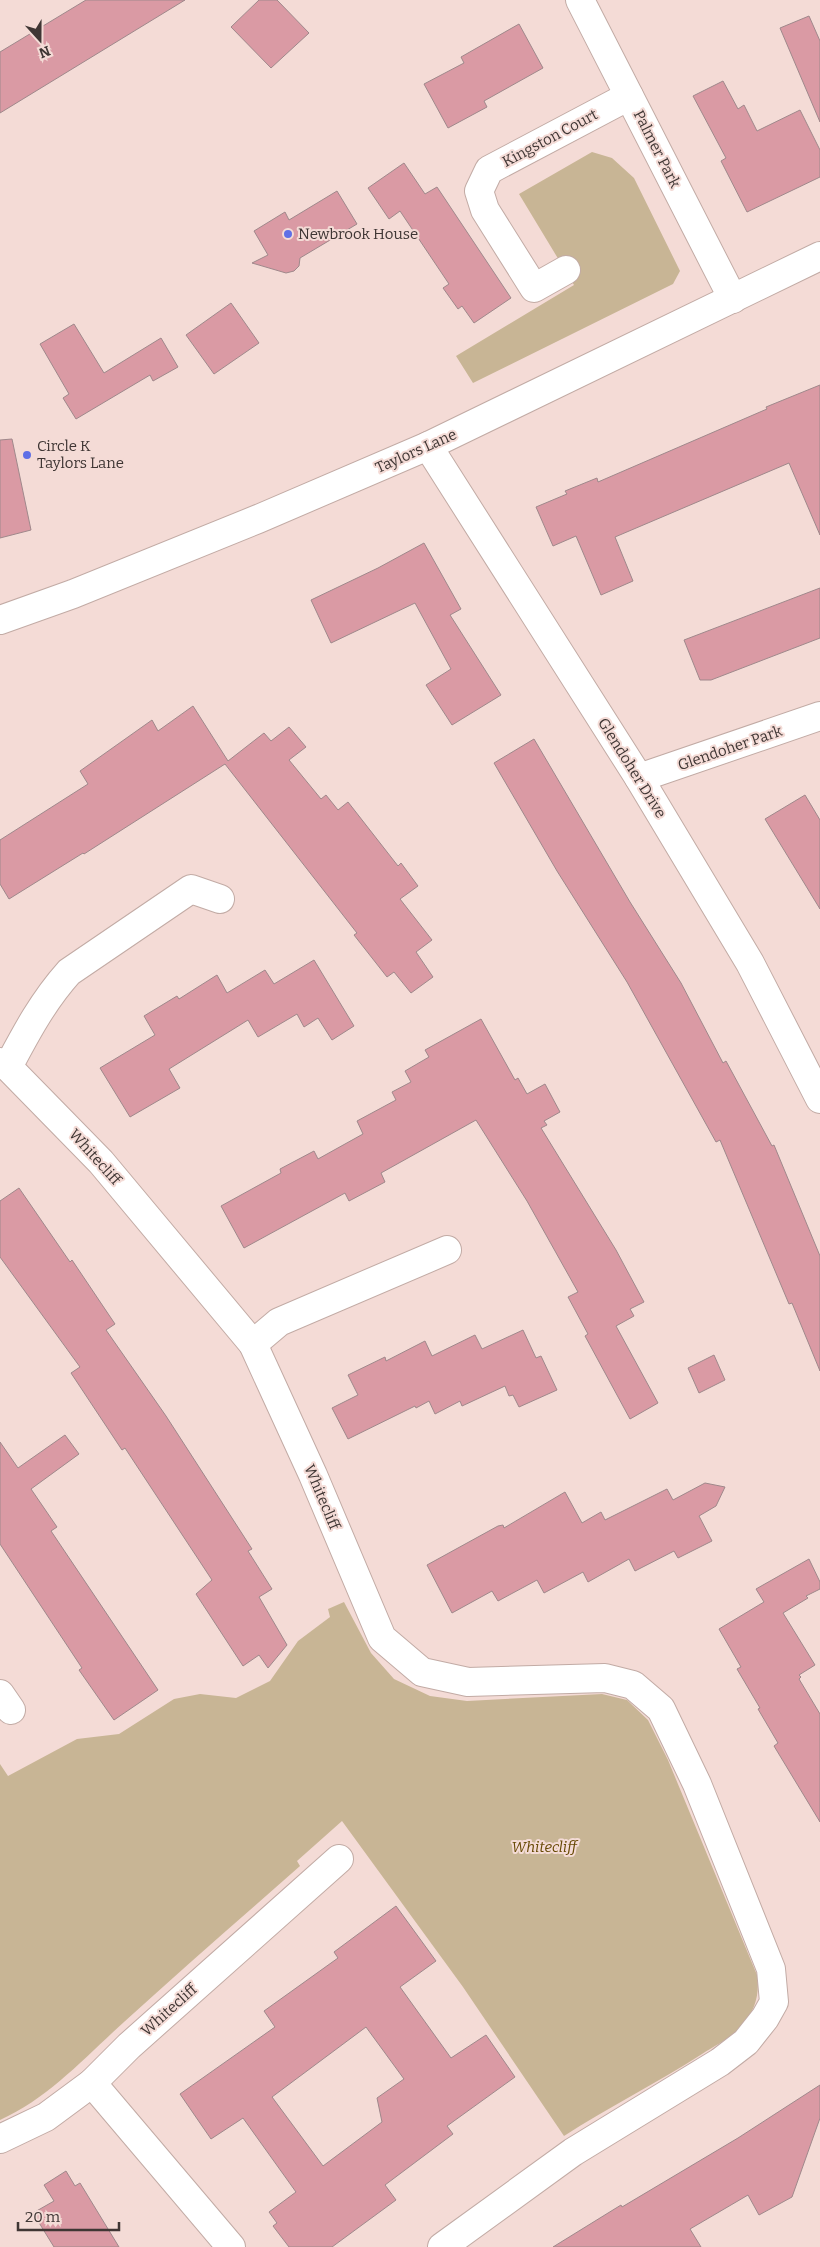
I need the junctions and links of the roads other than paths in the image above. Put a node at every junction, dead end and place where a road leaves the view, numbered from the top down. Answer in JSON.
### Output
{"nodes":[{"id":1,"x":580,"y":0,"type":"edge"},
{"id":2,"x":630,"y":96,"type":"junction"},
{"id":3,"x":820,"y":256,"type":"edge"},
{"id":4,"x":566,"y":270,"type":"dead end"},
{"id":5,"x":733,"y":298,"type":"junction"},
{"id":6,"x":428,"y":446,"type":"junction"},
{"id":7,"x":0,"y":620,"type":"edge"},
{"id":8,"x":820,"y":716,"type":"edge"},
{"id":9,"x":639,"y":778,"type":"junction"},
{"id":10,"x":220,"y":899,"type":"dead end"},
{"id":11,"x":4,"y":1065,"type":"edge"},
{"id":12,"x":820,"y":1099,"type":"edge"},
{"id":13,"x":447,"y":1250,"type":"dead end"},
{"id":14,"x":254,"y":1344,"type":"junction"},
{"id":15,"x":339,"y":1859,"type":"dead end"},
{"id":16,"x":92,"y":2083,"type":"junction"},
{"id":17,"x":0,"y":2139,"type":"edge"},
{"id":18,"x":231,"y":2247,"type":"edge"},
{"id":19,"x":442,"y":2247,"type":"edge"}],
"edges":[{"from":1,"to":2,"type":"street","name":"Palmer Park"},
{"from":2,"to":4,"type":"street","name":"Kingston Court"},
{"from":2,"to":5,"type":"street","name":"Palmer Park"},
{"from":3,"to":5,"type":"street","name":"Taylors Lane"},
{"from":5,"to":6,"type":"street","name":"Taylors Lane"},
{"from":6,"to":7,"type":"street","name":"Taylors Lane"},
{"from":6,"to":9,"type":"street","name":"Glendoher Drive"},
{"from":8,"to":9,"type":"street","name":"Glendoher Park"},
{"from":9,"to":12,"type":"street","name":"Glendoher Drive"},
{"from":10,"to":11,"type":"street","name":"Whitecliff"},
{"from":11,"to":14,"type":"street","name":"Whitecliff"},
{"from":13,"to":14,"type":"street"},
{"from":14,"to":19,"type":"street","name":"Whitecliff"},
{"from":15,"to":16,"type":"street","name":"Whitecliff"},
{"from":16,"to":17,"type":"street","name":"Whitecliff"},
{"from":16,"to":18,"type":"street"}]}
